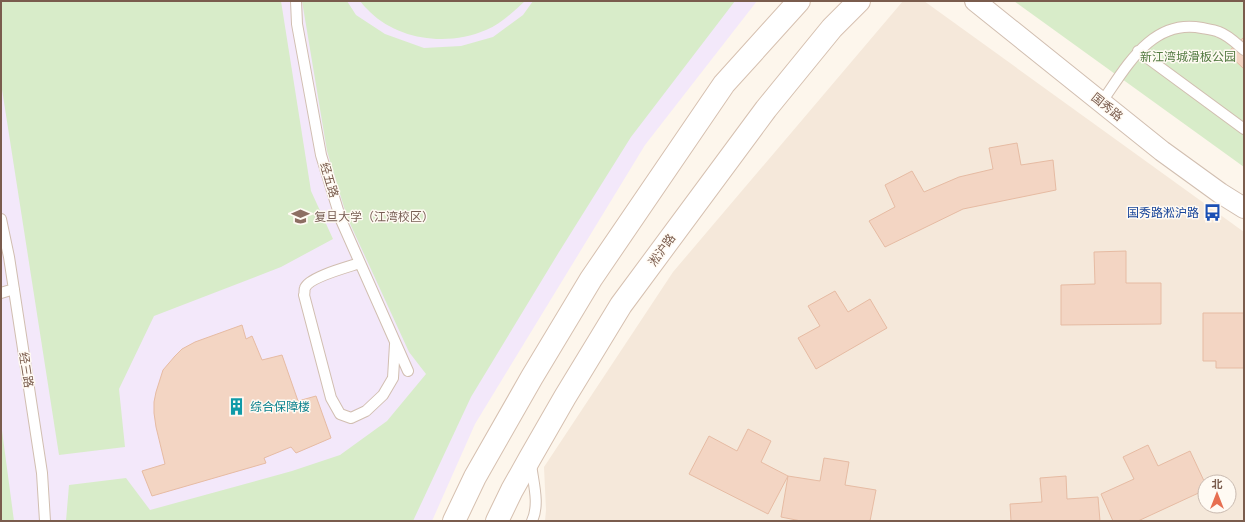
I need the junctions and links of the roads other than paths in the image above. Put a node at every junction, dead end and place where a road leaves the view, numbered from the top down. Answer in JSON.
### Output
{"nodes":[{"id":1,"x":296,"y":1,"type":"edge"},
{"id":2,"x":799,"y":1,"type":"edge"},
{"id":3,"x":859,"y":1,"type":"edge"},
{"id":4,"x":975,"y":1,"type":"edge"},
{"id":5,"x":1244,"y":50,"type":"edge"},
{"id":6,"x":1138,"y":51,"type":"junction"},
{"id":7,"x":1101,"y":102,"type":"junction"},
{"id":8,"x":1244,"y":129,"type":"edge"},
{"id":9,"x":1244,"y":208,"type":"edge"},
{"id":10,"x":1,"y":219,"type":"edge"},
{"id":11,"x":360,"y":263,"type":"junction"},
{"id":12,"x":14,"y":289,"type":"junction"},
{"id":13,"x":1,"y":293,"type":"edge"},
{"id":14,"x":395,"y":342,"type":"junction"},
{"id":15,"x":408,"y":371,"type":"dead end"},
{"id":16,"x":530,"y":458,"type":"junction"},
{"id":17,"x":45,"y":521,"type":"edge"},
{"id":18,"x":454,"y":521,"type":"edge"},
{"id":19,"x":497,"y":521,"type":"edge"},
{"id":20,"x":532,"y":521,"type":"edge"}],
"edges":[{"from":1,"to":11,"type":"lane","name":"经五路"},
{"from":2,"to":18,"type":"main road"},
{"from":3,"to":16,"type":"main road","name":"淞沪路"},
{"from":4,"to":7,"type":"street","name":"国秀路"},
{"from":5,"to":6,"type":"lane"},
{"from":6,"to":7,"type":"lane"},
{"from":6,"to":8,"type":"lane"},
{"from":7,"to":9,"type":"street","name":"国秀路"},
{"from":10,"to":12,"type":"lane","name":"经三路"},
{"from":11,"to":14,"type":"lane","name":"经五路"},
{"from":11,"to":14,"type":"lane"},
{"from":12,"to":13,"type":"lane"},
{"from":12,"to":17,"type":"lane","name":"经三路"},
{"from":14,"to":15,"type":"lane","name":"经五路"},
{"from":16,"to":19,"type":"main road","name":"淞沪路"},
{"from":16,"to":20,"type":"lane"}]}
